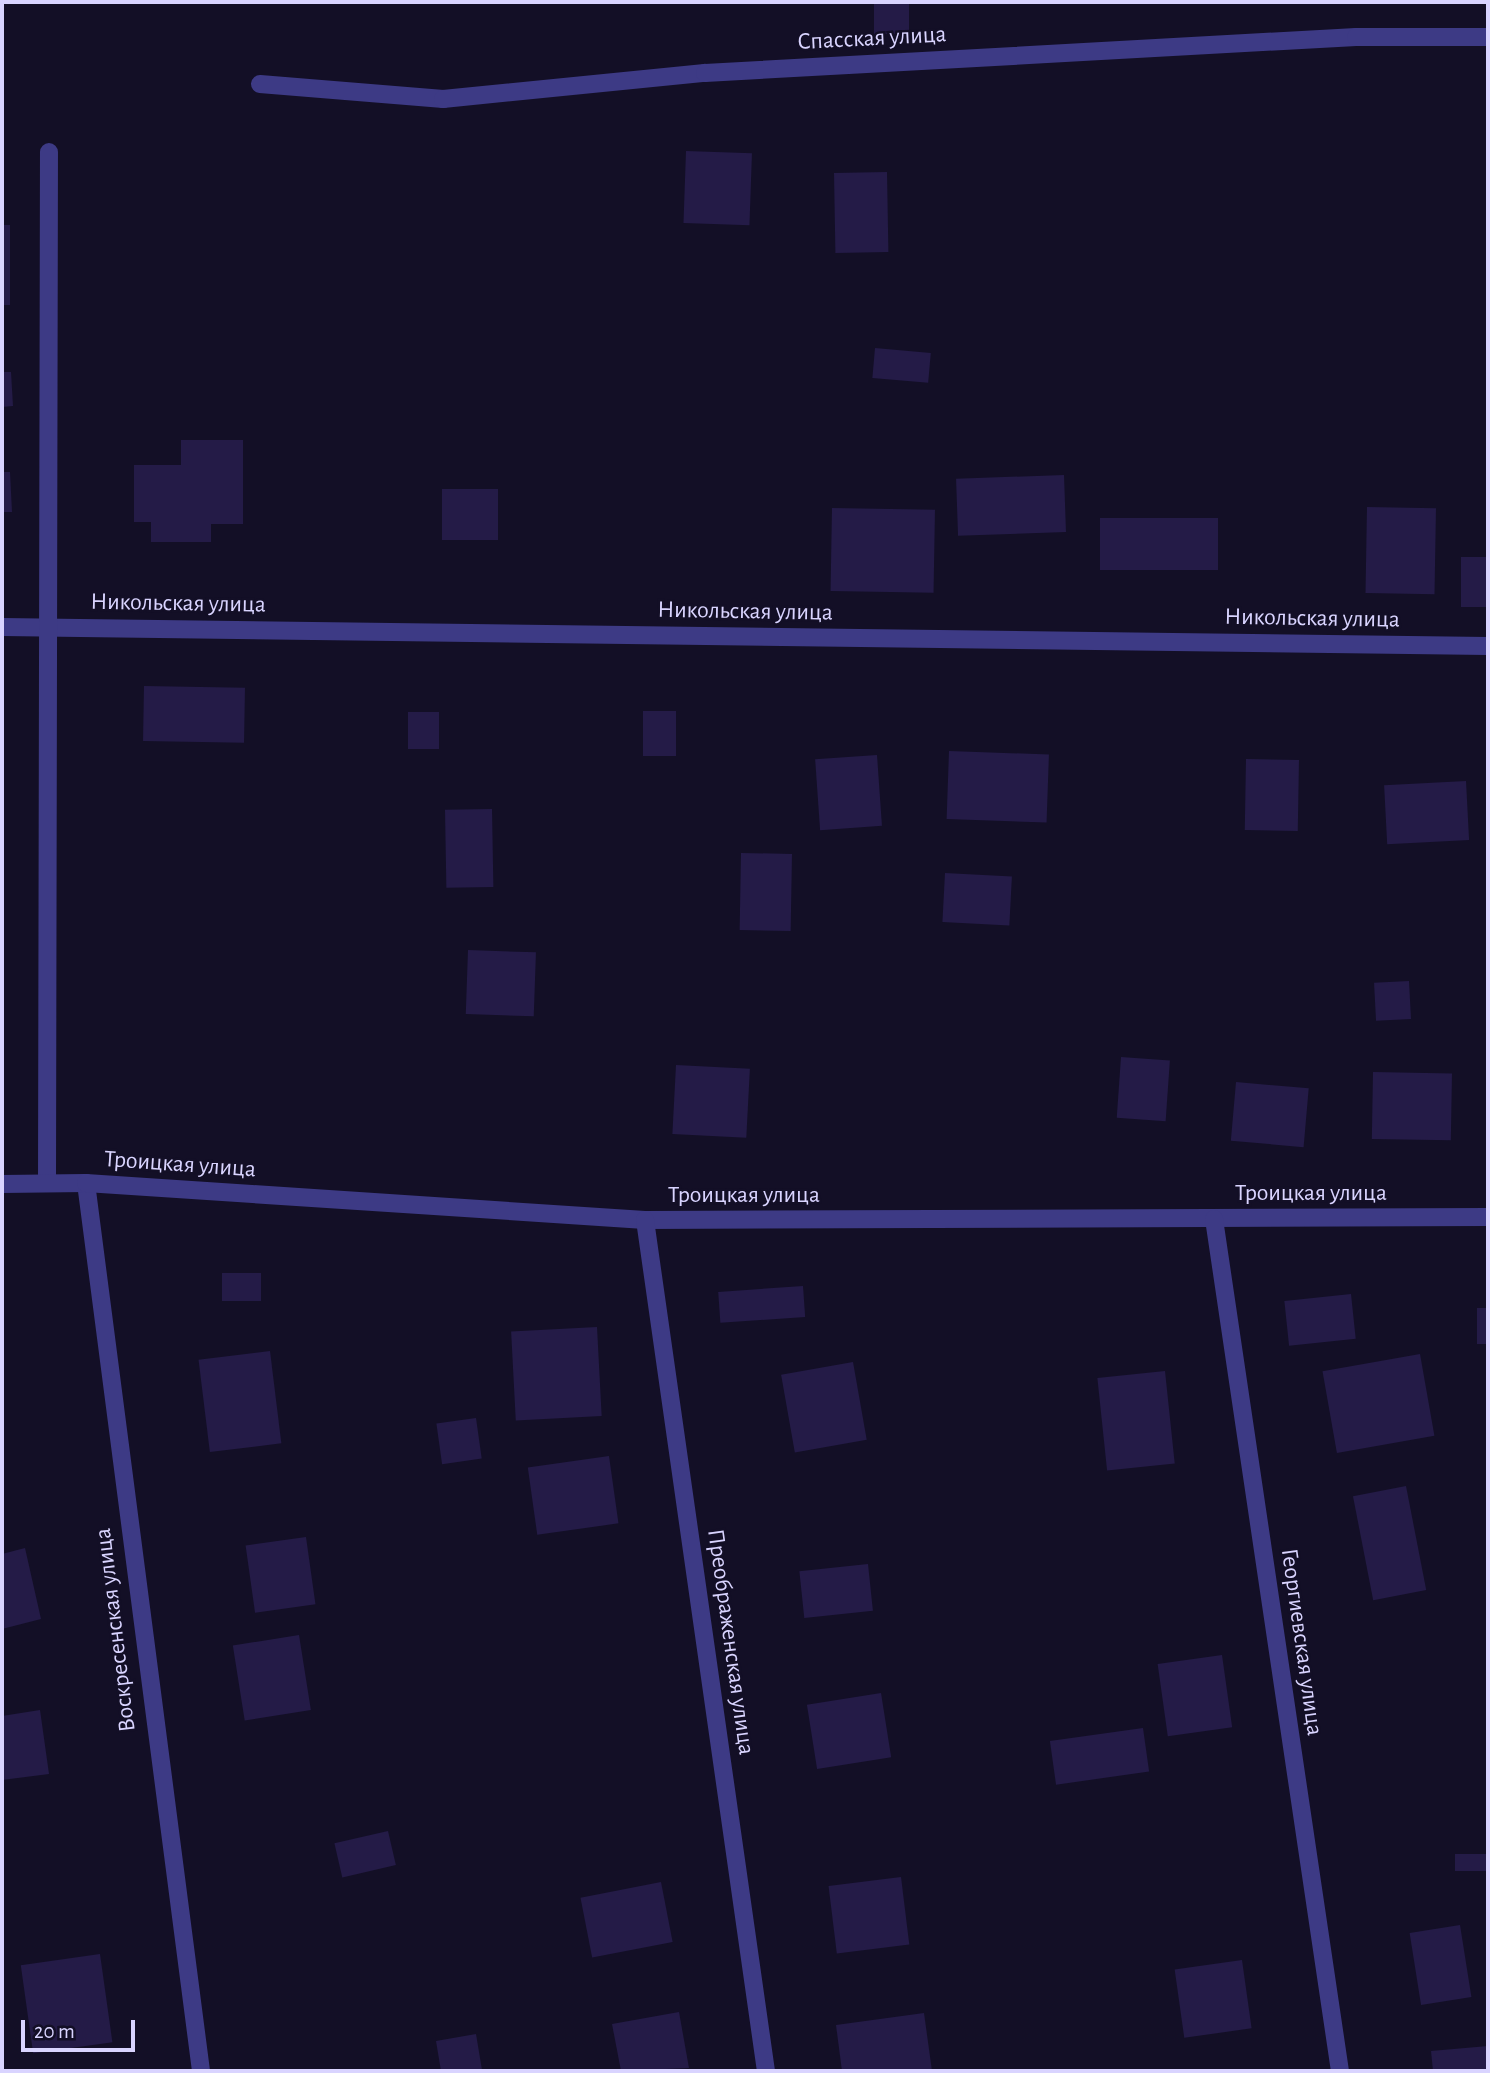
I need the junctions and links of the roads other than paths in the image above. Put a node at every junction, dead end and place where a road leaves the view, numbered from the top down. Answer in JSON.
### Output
{"nodes":[{"id":1,"x":1488,"y":37,"type":"edge"},
{"id":2,"x":260,"y":84,"type":"dead end"},
{"id":3,"x":49,"y":152,"type":"dead end"},
{"id":4,"x":2,"y":627,"type":"edge"},
{"id":5,"x":48,"y":627,"type":"junction"},
{"id":6,"x":1488,"y":646,"type":"edge"},
{"id":7,"x":47,"y":1183,"type":"junction"},
{"id":8,"x":86,"y":1183,"type":"junction"},
{"id":9,"x":2,"y":1184,"type":"edge"},
{"id":10,"x":1488,"y":1217,"type":"edge"},
{"id":11,"x":1214,"y":1219,"type":"junction"},
{"id":12,"x":645,"y":1220,"type":"junction"},
{"id":13,"x":201,"y":2071,"type":"edge"},
{"id":14,"x":766,"y":2071,"type":"edge"},
{"id":15,"x":1340,"y":2071,"type":"edge"}],
"edges":[{"from":1,"to":2,"type":"street","name":"Спасская улица"},
{"from":3,"to":5,"type":"street"},
{"from":4,"to":5,"type":"street","name":"Никольская улица"},
{"from":5,"to":6,"type":"street","name":"Никольская улица"},
{"from":5,"to":7,"type":"street"},
{"from":7,"to":8,"type":"street","name":"Троицкая улица"},
{"from":7,"to":9,"type":"street","name":"Троицкая улица"},
{"from":8,"to":12,"type":"street","name":"Троицкая улица"},
{"from":8,"to":13,"type":"street","name":"Воскресенская улица"},
{"from":10,"to":11,"type":"street","name":"Троицкая улица"},
{"from":11,"to":12,"type":"street","name":"Троицкая улица"},
{"from":11,"to":15,"type":"street","name":"Георгиевская улица"},
{"from":12,"to":14,"type":"street","name":"Преображенская улица"}]}
